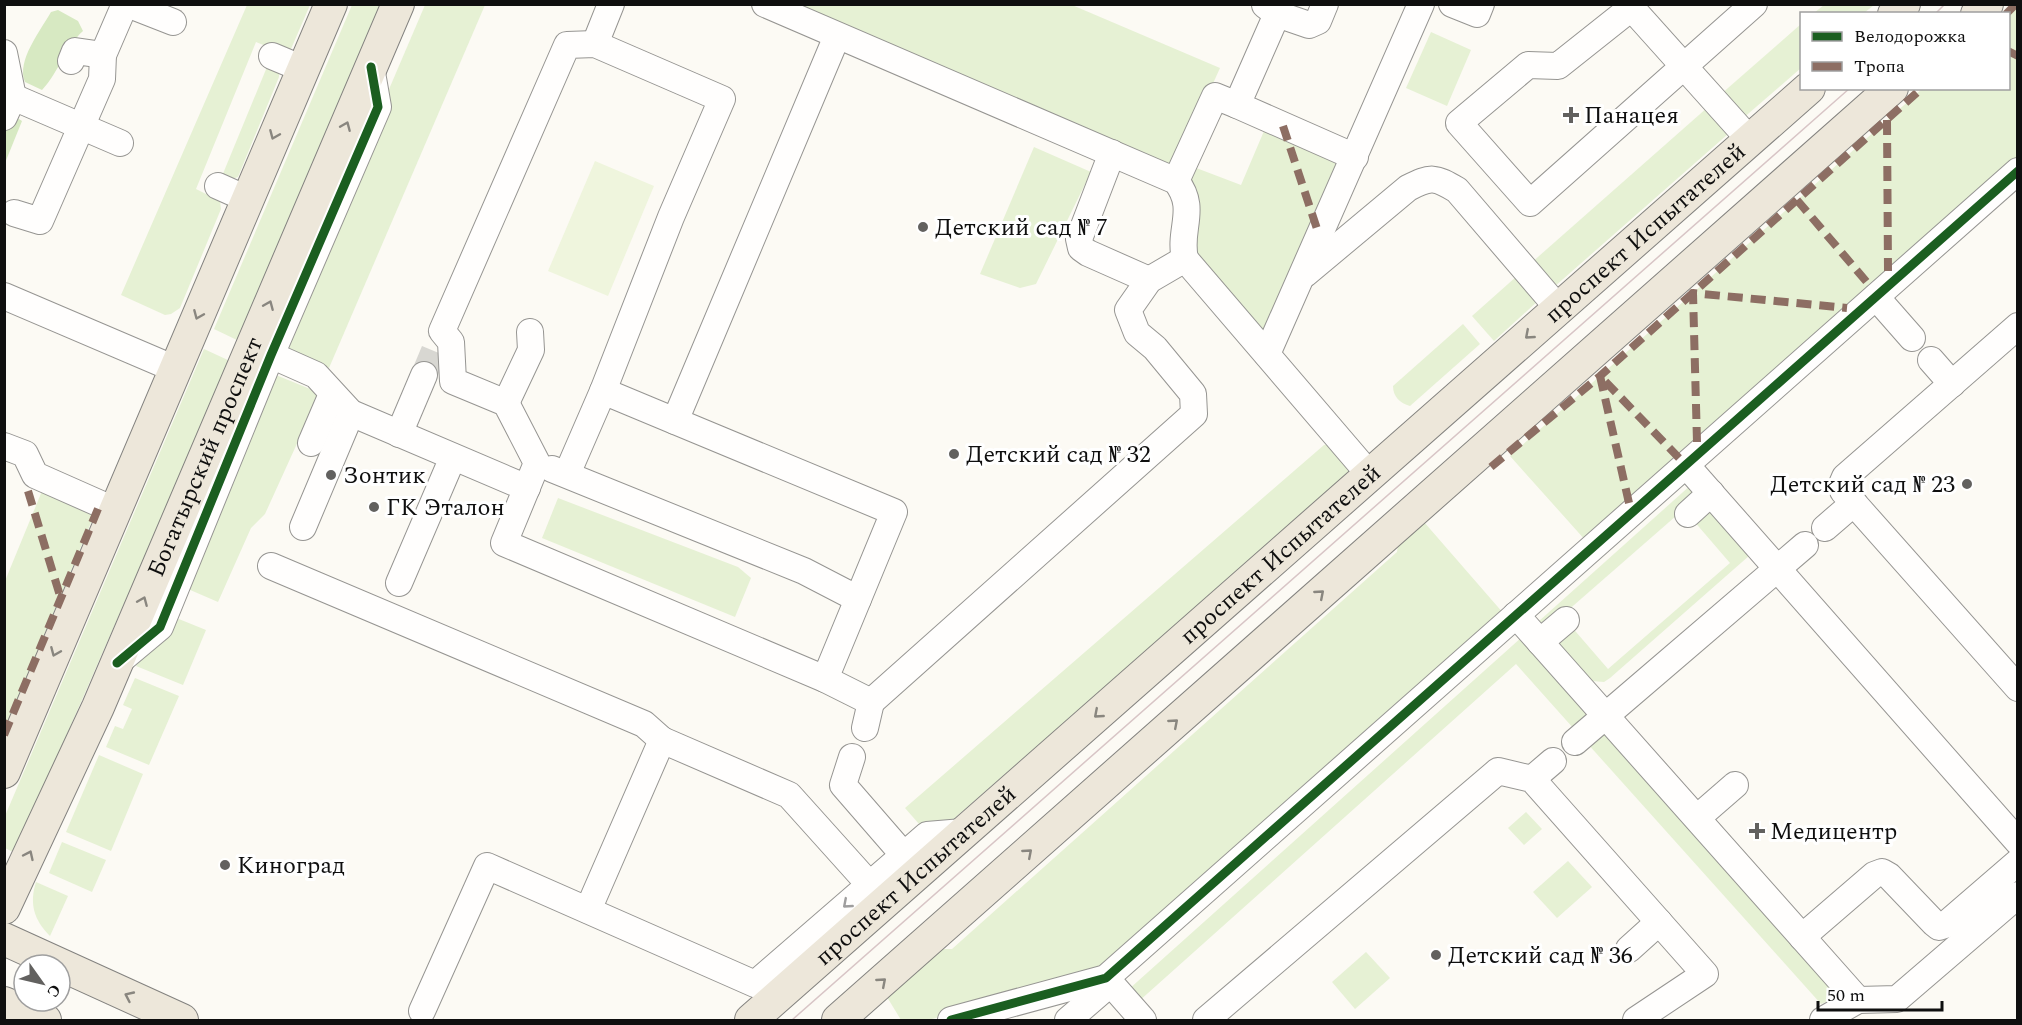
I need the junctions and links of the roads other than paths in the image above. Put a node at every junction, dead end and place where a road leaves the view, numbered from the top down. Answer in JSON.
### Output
{"nodes":[{"id":1,"x":126,"y":4,"type":"edge"},
{"id":2,"x":331,"y":4,"type":"edge"},
{"id":3,"x":398,"y":4,"type":"edge"},
{"id":4,"x":611,"y":4,"type":"edge"},
{"id":5,"x":765,"y":4,"type":"edge"},
{"id":6,"x":1325,"y":4,"type":"edge"},
{"id":7,"x":1421,"y":4,"type":"edge"},
{"id":8,"x":1452,"y":4,"type":"edge"},
{"id":9,"x":1481,"y":4,"type":"edge"},
{"id":10,"x":1754,"y":4,"type":"edge"},
{"id":11,"x":1630,"y":6,"type":"edge"},
{"id":12,"x":1271,"y":9,"type":"edge"},
{"id":13,"x":173,"y":22,"type":"dead end"},
{"id":14,"x":837,"y":36,"type":"junction"},
{"id":15,"x":595,"y":44,"type":"junction"},
{"id":16,"x":4,"y":53,"type":"edge"},
{"id":17,"x":103,"y":55,"type":"junction"},
{"id":18,"x":272,"y":56,"type":"dead end"},
{"id":19,"x":71,"y":61,"type":"dead end"},
{"id":20,"x":1683,"y":66,"type":"junction"},
{"id":21,"x":371,"y":67,"type":"junction"},
{"id":22,"x":303,"y":69,"type":"junction"},
{"id":23,"x":1807,"y":90,"type":"edge"},
{"id":24,"x":1890,"y":90,"type":"edge"},
{"id":25,"x":1237,"y":105,"type":"junction"},
{"id":26,"x":9,"y":107,"type":"edge"},
{"id":27,"x":80,"y":127,"type":"junction"},
{"id":28,"x":1750,"y":140,"type":"junction"},
{"id":29,"x":120,"y":143,"type":"dead end"},
{"id":30,"x":1112,"y":153,"type":"junction"},
{"id":31,"x":1355,"y":157,"type":"junction"},
{"id":32,"x":2018,"y":171,"type":"edge"},
{"id":33,"x":1176,"y":181,"type":"junction"},
{"id":34,"x":218,"y":186,"type":"dead end"},
{"id":35,"x":248,"y":199,"type":"junction"},
{"id":36,"x":14,"y":213,"type":"dead end"},
{"id":37,"x":1185,"y":259,"type":"junction"},
{"id":38,"x":1301,"y":278,"type":"junction"},
{"id":39,"x":1149,"y":280,"type":"junction"},
{"id":40,"x":4,"y":296,"type":"edge"},
{"id":41,"x":1875,"y":297,"type":"junction"},
{"id":42,"x":1559,"y":309,"type":"junction"},
{"id":43,"x":2018,"y":327,"type":"edge"},
{"id":44,"x":530,"y":332,"type":"dead end"},
{"id":45,"x":1912,"y":338,"type":"dead end"},
{"id":46,"x":1267,"y":354,"type":"junction"},
{"id":47,"x":271,"y":355,"type":"junction"},
{"id":48,"x":1931,"y":360,"type":"dead end"},
{"id":49,"x":175,"y":369,"type":"junction"},
{"id":50,"x":424,"y":375,"type":"tunnel mouth"},
{"id":51,"x":1952,"y":384,"type":"junction"},
{"id":52,"x":603,"y":391,"type":"junction"},
{"id":53,"x":333,"y":394,"type":"junction"},
{"id":54,"x":506,"y":403,"type":"junction"},
{"id":55,"x":351,"y":413,"type":"junction"},
{"id":56,"x":675,"y":421,"type":"junction"},
{"id":57,"x":399,"y":434,"type":"junction"},
{"id":58,"x":311,"y":443,"type":"dead end"},
{"id":59,"x":4,"y":446,"type":"edge"},
{"id":60,"x":453,"y":457,"type":"junction"},
{"id":61,"x":537,"y":463,"type":"junction"},
{"id":62,"x":1686,"y":465,"type":"junction"},
{"id":63,"x":567,"y":474,"type":"junction"},
{"id":64,"x":1370,"y":475,"type":"junction"},
{"id":65,"x":527,"y":488,"type":"junction"},
{"id":66,"x":1711,"y":493,"type":"junction"},
{"id":67,"x":1854,"y":503,"type":"junction"},
{"id":68,"x":114,"y":510,"type":"junction"},
{"id":69,"x":1688,"y":514,"type":"dead end"},
{"id":70,"x":303,"y":527,"type":"dead end"},
{"id":71,"x":1825,"y":528,"type":"dead end"},
{"id":72,"x":1804,"y":545,"type":"dead end"},
{"id":73,"x":271,"y":566,"type":"dead end"},
{"id":74,"x":1776,"y":569,"type":"junction"},
{"id":75,"x":399,"y":583,"type":"dead end"},
{"id":76,"x":858,"y":599,"type":"junction"},
{"id":77,"x":1516,"y":615,"type":"junction"},
{"id":78,"x":1566,"y":620,"type":"dead end"},
{"id":79,"x":1540,"y":642,"type":"junction"},
{"id":80,"x":117,"y":663,"type":"junction"},
{"id":81,"x":825,"y":679,"type":"junction"},
{"id":82,"x":2018,"y":688,"type":"edge"},
{"id":83,"x":871,"y":702,"type":"junction"},
{"id":84,"x":1606,"y":716,"type":"junction"},
{"id":85,"x":865,"y":728,"type":"dead end"},
{"id":86,"x":662,"y":740,"type":"junction"},
{"id":87,"x":1575,"y":742,"type":"dead end"},
{"id":88,"x":852,"y":757,"type":"dead end"},
{"id":89,"x":1553,"y":761,"type":"dead end"},
{"id":90,"x":4,"y":772,"type":"edge"},
{"id":91,"x":1532,"y":779,"type":"junction"},
{"id":92,"x":1735,"y":785,"type":"dead end"},
{"id":93,"x":1697,"y":818,"type":"junction"},
{"id":94,"x":2018,"y":842,"type":"edge"},
{"id":95,"x":2018,"y":862,"type":"edge"},
{"id":96,"x":911,"y":864,"type":"junction"},
{"id":97,"x":869,"y":884,"type":"junction"},
{"id":98,"x":2018,"y":895,"type":"edge"},
{"id":99,"x":4,"y":908,"type":"edge"},
{"id":100,"x":588,"y":910,"type":"junction"},
{"id":101,"x":1659,"y":922,"type":"junction"},
{"id":102,"x":1802,"y":937,"type":"junction"},
{"id":103,"x":4,"y":939,"type":"edge"},
{"id":104,"x":1629,"y":949,"type":"dead end"},
{"id":105,"x":784,"y":975,"type":"junction"},
{"id":106,"x":1108,"y":980,"type":"junction"},
{"id":107,"x":1858,"y":1000,"type":"junction"},
{"id":108,"x":4,"y":1003,"type":"edge"},
{"id":109,"x":422,"y":1011,"type":"dead end"},
{"id":110,"x":45,"y":1020,"type":"edge"},
{"id":111,"x":182,"y":1020,"type":"edge"},
{"id":112,"x":751,"y":1020,"type":"edge"},
{"id":113,"x":838,"y":1020,"type":"edge"},
{"id":114,"x":951,"y":1020,"type":"edge"},
{"id":115,"x":1068,"y":1020,"type":"edge"},
{"id":116,"x":1143,"y":1020,"type":"edge"},
{"id":117,"x":1206,"y":1020,"type":"edge"},
{"id":118,"x":1636,"y":1020,"type":"edge"},
{"id":119,"x":1823,"y":1020,"type":"edge"}],
"edges":[{"from":1,"to":13,"type":"street"},
{"from":1,"to":17,"type":"street"},
{"from":2,"to":22,"type":"main road"},
{"from":3,"to":21,"type":"main road","name":"Богатырский проспект"},
{"from":4,"to":15,"type":"street"},
{"from":5,"to":14,"type":"street"},
{"from":6,"to":12,"type":"street"},
{"from":7,"to":31,"type":"street"},
{"from":8,"to":9,"type":"street"},
{"from":10,"to":20,"type":"street"},
{"from":11,"to":20,"type":"street"},
{"from":11,"to":20,"type":"street"},
{"from":12,"to":25,"type":"street"},
{"from":14,"to":30,"type":"street"},
{"from":14,"to":56,"type":"street"},
{"from":15,"to":52,"type":"street"},
{"from":15,"to":54,"type":"street"},
{"from":16,"to":26,"type":"street"},
{"from":17,"to":19,"type":"street"},
{"from":17,"to":27,"type":"street"},
{"from":18,"to":22,"type":"street"},
{"from":20,"to":28,"type":"street"},
{"from":21,"to":47,"type":"street"},
{"from":80,"to":21,"type":"main road","name":"Богатырский проспект","one_way":true},
{"from":22,"to":35,"type":"main road","one_way":true},
{"from":23,"to":28,"type":"main road","name":"проспект Испытателей"},
{"from":113,"to":24,"type":"main road","one_way":true},
{"from":25,"to":31,"type":"street"},
{"from":25,"to":33,"type":"street"},
{"from":26,"to":27,"type":"street"},
{"from":27,"to":29,"type":"street"},
{"from":27,"to":36,"type":"street"},
{"from":28,"to":42,"type":"main road","name":"проспект Испытателей"},
{"from":30,"to":33,"type":"street"},
{"from":30,"to":39,"type":"street"},
{"from":31,"to":38,"type":"street"},
{"from":32,"to":41,"type":"street"},
{"from":33,"to":37,"type":"street"},
{"from":34,"to":35,"type":"street"},
{"from":35,"to":49,"type":"main road","one_way":true},
{"from":37,"to":39,"type":"street"},
{"from":37,"to":46,"type":"street"},
{"from":38,"to":42,"type":"street"},
{"from":38,"to":46,"type":"street"},
{"from":39,"to":83,"type":"street"},
{"from":40,"to":49,"type":"street"},
{"from":41,"to":45,"type":"street"},
{"from":41,"to":62,"type":"street"},
{"from":42,"to":64,"type":"main road","name":"проспект Испытателей","one_way":true},
{"from":43,"to":51,"type":"street"},
{"from":44,"to":54,"type":"street"},
{"from":46,"to":64,"type":"street"},
{"from":47,"to":53,"type":"street"},
{"from":47,"to":80,"type":"street"},
{"from":48,"to":51,"type":"street"},
{"from":49,"to":68,"type":"main road"},
{"from":50,"to":57,"type":"street"},
{"from":51,"to":67,"type":"street"},
{"from":52,"to":56,"type":"street"},
{"from":52,"to":63,"type":"street"},
{"from":53,"to":55,"type":"street"},
{"from":53,"to":58,"type":"street"},
{"from":54,"to":61,"type":"street"},
{"from":55,"to":57,"type":"street"},
{"from":55,"to":70,"type":"street"},
{"from":56,"to":76,"type":"street"},
{"from":57,"to":60,"type":"street"},
{"from":59,"to":68,"type":"street"},
{"from":60,"to":65,"type":"street"},
{"from":60,"to":75,"type":"street"},
{"from":61,"to":63,"type":"street"},
{"from":61,"to":65,"type":"street"},
{"from":62,"to":66,"type":"street"},
{"from":62,"to":77,"type":"street"},
{"from":63,"to":76,"type":"street"},
{"from":64,"to":96,"type":"main road","name":"проспект Испытателей","one_way":true},
{"from":65,"to":81,"type":"street"},
{"from":66,"to":69,"type":"street"},
{"from":66,"to":74,"type":"street"},
{"from":67,"to":71,"type":"street"},
{"from":67,"to":82,"type":"street"},
{"from":68,"to":90,"type":"main road","one_way":true},
{"from":72,"to":74,"type":"street"},
{"from":73,"to":86,"type":"street"},
{"from":74,"to":84,"type":"street"},
{"from":74,"to":94,"type":"street"},
{"from":76,"to":81,"type":"street"},
{"from":77,"to":79,"type":"street"},
{"from":77,"to":106,"type":"street"},
{"from":78,"to":79,"type":"street"},
{"from":79,"to":84,"type":"street"},
{"from":99,"to":80,"type":"main road","name":"Богатырский проспект","one_way":true},
{"from":81,"to":83,"type":"street"},
{"from":83,"to":85,"type":"street"},
{"from":84,"to":87,"type":"street"},
{"from":84,"to":93,"type":"street"},
{"from":86,"to":97,"type":"street"},
{"from":86,"to":100,"type":"street"},
{"from":88,"to":96,"type":"street"},
{"from":89,"to":91,"type":"street"},
{"from":91,"to":101,"type":"street"},
{"from":91,"to":117,"type":"street"},
{"from":92,"to":93,"type":"street"},
{"from":93,"to":102,"type":"street"},
{"from":95,"to":102,"type":"street"},
{"from":96,"to":97,"type":"street"},
{"from":96,"to":105,"type":"main road","name":"проспект Испытателей"},
{"from":97,"to":105,"type":"street","one_way":true},
{"from":98,"to":107,"type":"street"},
{"from":100,"to":105,"type":"street"},
{"from":100,"to":109,"type":"street"},
{"from":101,"to":104,"type":"street"},
{"from":101,"to":118,"type":"street"},
{"from":102,"to":107,"type":"street"},
{"from":111,"to":103,"type":"main road","one_way":true},
{"from":105,"to":112,"type":"main road","name":"проспект Испытателей"},
{"from":106,"to":114,"type":"street"},
{"from":106,"to":115,"type":"street"},
{"from":106,"to":116,"type":"street"},
{"from":107,"to":119,"type":"street"},
{"from":108,"to":110,"type":"main road"}]}
